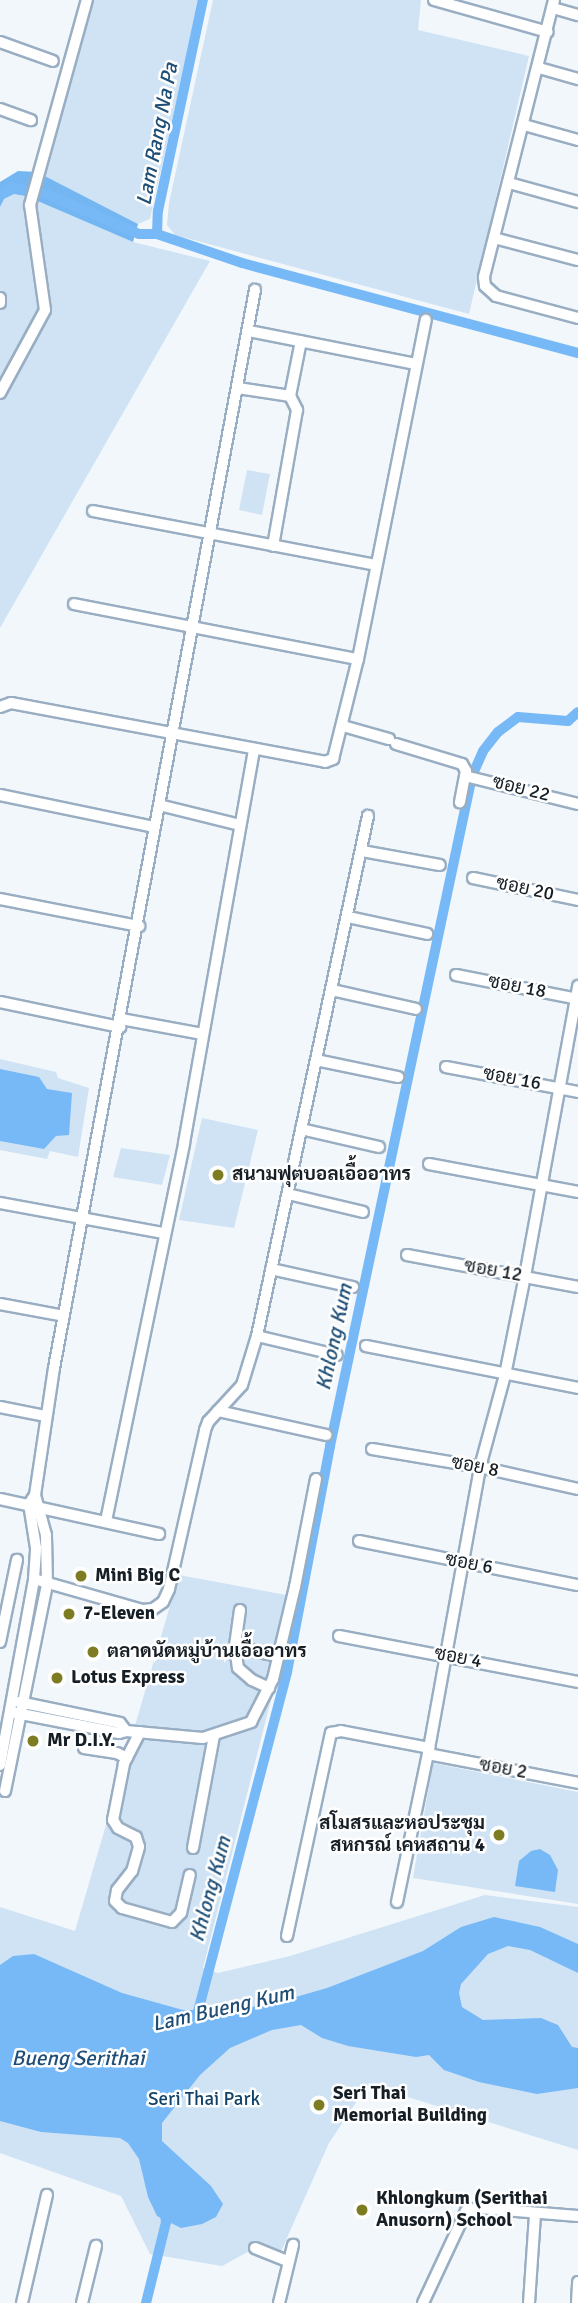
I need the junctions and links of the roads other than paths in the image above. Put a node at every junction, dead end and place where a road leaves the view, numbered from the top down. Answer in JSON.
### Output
{"nodes":[{"id":1,"x":87,"y":0,"type":"edge"},
{"id":2,"x":434,"y":0,"type":"edge"},
{"id":3,"x":553,"y":4,"type":"edge"},
{"id":4,"x":578,"y":15,"type":"edge"},
{"id":5,"x":548,"y":32,"type":"junction"},
{"id":6,"x":0,"y":42,"type":"edge"},
{"id":7,"x":53,"y":61,"type":"dead end"},
{"id":8,"x":539,"y":68,"type":"junction"},
{"id":9,"x":578,"y":79,"type":"edge"},
{"id":10,"x":0,"y":109,"type":"edge"},
{"id":11,"x":31,"y":120,"type":"dead end"},
{"id":12,"x":524,"y":125,"type":"junction"},
{"id":13,"x":578,"y":140,"type":"edge"},
{"id":14,"x":509,"y":183,"type":"junction"},
{"id":15,"x":578,"y":202,"type":"edge"},
{"id":16,"x":494,"y":238,"type":"junction"},
{"id":17,"x":578,"y":260,"type":"edge"},
{"id":18,"x":255,"y":290,"type":"dead end"},
{"id":19,"x":578,"y":318,"type":"edge"},
{"id":20,"x":426,"y":320,"type":"dead end"},
{"id":21,"x":249,"y":331,"type":"junction"},
{"id":22,"x":301,"y":341,"type":"junction"},
{"id":23,"x":416,"y":364,"type":"junction"},
{"id":24,"x":238,"y":388,"type":"junction"},
{"id":25,"x":0,"y":393,"type":"edge"},
{"id":26,"x":290,"y":396,"type":"junction"},
{"id":27,"x":93,"y":511,"type":"dead end"},
{"id":28,"x":210,"y":535,"type":"junction"},
{"id":29,"x":273,"y":546,"type":"junction"},
{"id":30,"x":376,"y":565,"type":"junction"},
{"id":31,"x":74,"y":604,"type":"dead end"},
{"id":32,"x":192,"y":627,"type":"junction"},
{"id":33,"x":358,"y":659,"type":"junction"},
{"id":34,"x":0,"y":707,"type":"edge"},
{"id":35,"x":343,"y":726,"type":"junction"},
{"id":36,"x":173,"y":733,"type":"junction"},
{"id":37,"x":254,"y":748,"type":"junction"},
{"id":38,"x":469,"y":777,"type":"junction"},
{"id":39,"x":0,"y":795,"type":"edge"},
{"id":40,"x":460,"y":802,"type":"dead end"},
{"id":41,"x":578,"y":804,"type":"edge"},
{"id":42,"x":159,"y":805,"type":"junction"},
{"id":43,"x":368,"y":816,"type":"dead end"},
{"id":44,"x":240,"y":825,"type":"junction"},
{"id":45,"x":155,"y":827,"type":"junction"},
{"id":46,"x":362,"y":851,"type":"junction"},
{"id":47,"x":440,"y":865,"type":"dead end"},
{"id":48,"x":472,"y":878,"type":"dead end"},
{"id":49,"x":0,"y":899,"type":"edge"},
{"id":50,"x":578,"y":900,"type":"edge"},
{"id":51,"x":348,"y":917,"type":"junction"},
{"id":52,"x":139,"y":926,"type":"junction"},
{"id":53,"x":428,"y":934,"type":"dead end"},
{"id":54,"x":456,"y":975,"type":"dead end"},
{"id":55,"x":578,"y":986,"type":"edge"},
{"id":56,"x":332,"y":990,"type":"junction"},
{"id":57,"x":577,"y":998,"type":"edge"},
{"id":58,"x":0,"y":1002,"type":"edge"},
{"id":59,"x":416,"y":1009,"type":"dead end"},
{"id":60,"x":121,"y":1023,"type":"junction"},
{"id":61,"x":203,"y":1034,"type":"junction"},
{"id":62,"x":316,"y":1060,"type":"junction"},
{"id":63,"x":446,"y":1067,"type":"dead end"},
{"id":64,"x":398,"y":1077,"type":"dead end"},
{"id":65,"x":558,"y":1088,"type":"junction"},
{"id":66,"x":578,"y":1092,"type":"edge"},
{"id":67,"x":302,"y":1129,"type":"junction"},
{"id":68,"x":379,"y":1147,"type":"dead end"},
{"id":69,"x":429,"y":1164,"type":"dead end"},
{"id":70,"x":542,"y":1185,"type":"junction"},
{"id":71,"x":578,"y":1192,"type":"edge"},
{"id":72,"x":288,"y":1194,"type":"junction"},
{"id":73,"x":0,"y":1203,"type":"edge"},
{"id":74,"x":363,"y":1212,"type":"dead end"},
{"id":75,"x":82,"y":1218,"type":"junction"},
{"id":76,"x":164,"y":1233,"type":"junction"},
{"id":77,"x":407,"y":1255,"type":"dead end"},
{"id":78,"x":271,"y":1269,"type":"junction"},
{"id":79,"x":525,"y":1276,"type":"junction"},
{"id":80,"x":353,"y":1287,"type":"dead end"},
{"id":81,"x":578,"y":1287,"type":"edge"},
{"id":82,"x":0,"y":1304,"type":"edge"},
{"id":83,"x":64,"y":1316,"type":"junction"},
{"id":84,"x":257,"y":1336,"type":"junction"},
{"id":85,"x":366,"y":1346,"type":"dead end"},
{"id":86,"x":337,"y":1355,"type":"dead end"},
{"id":87,"x":505,"y":1375,"type":"junction"},
{"id":88,"x":578,"y":1388,"type":"edge"},
{"id":89,"x":0,"y":1407,"type":"edge"},
{"id":90,"x":218,"y":1411,"type":"junction"},
{"id":91,"x":46,"y":1416,"type":"junction"},
{"id":92,"x":326,"y":1434,"type":"dead end"},
{"id":93,"x":372,"y":1449,"type":"dead end"},
{"id":94,"x":480,"y":1467,"type":"junction"},
{"id":95,"x":316,"y":1479,"type":"dead end"},
{"id":96,"x":578,"y":1489,"type":"edge"},
{"id":97,"x":0,"y":1499,"type":"edge"},
{"id":98,"x":32,"y":1500,"type":"junction"},
{"id":99,"x":41,"y":1508,"type":"junction"},
{"id":100,"x":106,"y":1521,"type":"junction"},
{"id":101,"x":159,"y":1534,"type":"dead end"},
{"id":102,"x":359,"y":1541,"type":"dead end"},
{"id":103,"x":17,"y":1560,"type":"dead end"},
{"id":104,"x":463,"y":1562,"type":"junction"},
{"id":105,"x":34,"y":1579,"type":"junction"},
{"id":106,"x":47,"y":1584,"type":"junction"},
{"id":107,"x":578,"y":1585,"type":"edge"},
{"id":108,"x":240,"y":1610,"type":"dead end"},
{"id":109,"x":339,"y":1636,"type":"dead end"},
{"id":110,"x":0,"y":1642,"type":"edge"},
{"id":111,"x":235,"y":1647,"type":"junction"},
{"id":112,"x":444,"y":1655,"type":"junction"},
{"id":113,"x":278,"y":1656,"type":"junction"},
{"id":114,"x":26,"y":1659,"type":"junction"},
{"id":115,"x":578,"y":1682,"type":"edge"},
{"id":116,"x":270,"y":1688,"type":"junction"},
{"id":117,"x":0,"y":1702,"type":"edge"},
{"id":118,"x":17,"y":1707,"type":"junction"},
{"id":119,"x":140,"y":1732,"type":"junction"},
{"id":120,"x":214,"y":1736,"type":"junction"},
{"id":121,"x":84,"y":1748,"type":"dead end"},
{"id":122,"x":428,"y":1751,"type":"junction"},
{"id":123,"x":127,"y":1758,"type":"junction"},
{"id":124,"x":0,"y":1765,"type":"edge"},
{"id":125,"x":578,"y":1783,"type":"edge"},
{"id":126,"x":3,"y":1789,"type":"edge"},
{"id":127,"x":193,"y":1848,"type":"dead end"},
{"id":128,"x":190,"y":1875,"type":"dead end"},
{"id":129,"x":397,"y":1902,"type":"dead end"},
{"id":130,"x":287,"y":1936,"type":"dead end"},
{"id":131,"x":47,"y":2195,"type":"dead end"},
{"id":132,"x":535,"y":2214,"type":"junction"},
{"id":133,"x":578,"y":2216,"type":"edge"},
{"id":134,"x":293,"y":2245,"type":"dead end"},
{"id":135,"x":96,"y":2246,"type":"dead end"},
{"id":136,"x":255,"y":2248,"type":"dead end"},
{"id":137,"x":288,"y":2261,"type":"junction"},
{"id":138,"x":578,"y":2282,"type":"edge"},
{"id":139,"x":22,"y":2303,"type":"edge"},
{"id":140,"x":82,"y":2303,"type":"edge"},
{"id":141,"x":279,"y":2303,"type":"edge"},
{"id":142,"x":423,"y":2303,"type":"edge"},
{"id":143,"x":529,"y":2303,"type":"edge"},
{"id":144,"x":577,"y":2303,"type":"edge"}],
"edges":[{"from":1,"to":25,"type":"street"},
{"from":2,"to":5,"type":"street"},
{"from":3,"to":4,"type":"street"},
{"from":3,"to":5,"type":"street"},
{"from":5,"to":8,"type":"street"},
{"from":6,"to":7,"type":"street"},
{"from":8,"to":9,"type":"street"},
{"from":8,"to":12,"type":"street"},
{"from":10,"to":11,"type":"street"},
{"from":12,"to":13,"type":"street"},
{"from":12,"to":14,"type":"street"},
{"from":14,"to":15,"type":"street"},
{"from":14,"to":16,"type":"street"},
{"from":16,"to":17,"type":"street"},
{"from":16,"to":19,"type":"street"},
{"from":18,"to":21,"type":"street"},
{"from":20,"to":23,"type":"street"},
{"from":21,"to":22,"type":"street"},
{"from":21,"to":24,"type":"street"},
{"from":22,"to":23,"type":"street"},
{"from":22,"to":26,"type":"street"},
{"from":23,"to":30,"type":"street"},
{"from":24,"to":26,"type":"street"},
{"from":24,"to":28,"type":"street"},
{"from":26,"to":29,"type":"street"},
{"from":27,"to":28,"type":"street"},
{"from":28,"to":29,"type":"street"},
{"from":28,"to":32,"type":"street"},
{"from":29,"to":30,"type":"street"},
{"from":30,"to":33,"type":"street"},
{"from":31,"to":32,"type":"street"},
{"from":32,"to":33,"type":"street"},
{"from":32,"to":36,"type":"street"},
{"from":33,"to":35,"type":"street"},
{"from":34,"to":36,"type":"street"},
{"from":35,"to":37,"type":"street"},
{"from":35,"to":38,"type":"street"},
{"from":36,"to":37,"type":"street"},
{"from":36,"to":42,"type":"street"},
{"from":37,"to":44,"type":"street"},
{"from":38,"to":40,"type":"street"},
{"from":38,"to":41,"type":"street","name":"ซอย 22"},
{"from":39,"to":45,"type":"street"},
{"from":42,"to":44,"type":"street"},
{"from":42,"to":45,"type":"street"},
{"from":43,"to":46,"type":"street"},
{"from":44,"to":61,"type":"street"},
{"from":45,"to":52,"type":"street"},
{"from":46,"to":47,"type":"street"},
{"from":46,"to":51,"type":"street"},
{"from":48,"to":50,"type":"street","name":"ซอย 20"},
{"from":49,"to":52,"type":"street"},
{"from":51,"to":53,"type":"street"},
{"from":51,"to":56,"type":"street"},
{"from":52,"to":60,"type":"street"},
{"from":54,"to":57,"type":"street","name":"ซอย 18"},
{"from":55,"to":57,"type":"street"},
{"from":56,"to":59,"type":"street"},
{"from":56,"to":62,"type":"street"},
{"from":57,"to":65,"type":"street"},
{"from":58,"to":60,"type":"street"},
{"from":60,"to":61,"type":"street"},
{"from":60,"to":75,"type":"street"},
{"from":61,"to":76,"type":"street"},
{"from":62,"to":64,"type":"street"},
{"from":62,"to":67,"type":"street"},
{"from":63,"to":65,"type":"street","name":"ซอย 16"},
{"from":65,"to":66,"type":"street","name":"ซอย 16"},
{"from":65,"to":70,"type":"street"},
{"from":67,"to":68,"type":"street"},
{"from":67,"to":72,"type":"street"},
{"from":69,"to":70,"type":"street"},
{"from":70,"to":71,"type":"street"},
{"from":70,"to":79,"type":"street"},
{"from":72,"to":74,"type":"street"},
{"from":72,"to":78,"type":"street"},
{"from":73,"to":75,"type":"street"},
{"from":75,"to":76,"type":"street"},
{"from":75,"to":83,"type":"street"},
{"from":76,"to":100,"type":"street"},
{"from":77,"to":79,"type":"street","name":"ซอย 12"},
{"from":78,"to":80,"type":"street"},
{"from":78,"to":84,"type":"street"},
{"from":79,"to":81,"type":"street","name":"ซอย 12"},
{"from":79,"to":87,"type":"street"},
{"from":82,"to":83,"type":"street"},
{"from":83,"to":91,"type":"street"},
{"from":84,"to":86,"type":"street"},
{"from":84,"to":90,"type":"street"},
{"from":85,"to":87,"type":"street"},
{"from":87,"to":88,"type":"street"},
{"from":87,"to":94,"type":"street"},
{"from":89,"to":91,"type":"street"},
{"from":90,"to":92,"type":"street"},
{"from":90,"to":106,"type":"street"},
{"from":91,"to":98,"type":"street"},
{"from":93,"to":94,"type":"street","name":"ซอย 8"},
{"from":94,"to":96,"type":"street","name":"ซอย 8"},
{"from":94,"to":104,"type":"street"},
{"from":95,"to":113,"type":"street"},
{"from":97,"to":98,"type":"street"},
{"from":98,"to":99,"type":"street"},
{"from":98,"to":105,"type":"street"},
{"from":99,"to":100,"type":"street"},
{"from":99,"to":106,"type":"street"},
{"from":100,"to":101,"type":"street"},
{"from":102,"to":104,"type":"street","name":"ซอย 6"},
{"from":103,"to":110,"type":"street"},
{"from":104,"to":107,"type":"street","name":"ซอย 6"},
{"from":104,"to":112,"type":"street"},
{"from":105,"to":106,"type":"street"},
{"from":105,"to":114,"type":"street"},
{"from":106,"to":114,"type":"street"},
{"from":108,"to":111,"type":"street"},
{"from":109,"to":112,"type":"street","name":"ซอย 4"},
{"from":111,"to":113,"type":"street"},
{"from":111,"to":116,"type":"street"},
{"from":112,"to":115,"type":"street","name":"ซอย 4"},
{"from":112,"to":122,"type":"street"},
{"from":113,"to":116,"type":"street"},
{"from":114,"to":118,"type":"street"},
{"from":116,"to":120,"type":"street"},
{"from":117,"to":118,"type":"street"},
{"from":118,"to":119,"type":"street"},
{"from":118,"to":124,"type":"street"},
{"from":118,"to":126,"type":"street"},
{"from":119,"to":120,"type":"street"},
{"from":119,"to":123,"type":"street"},
{"from":120,"to":127,"type":"street"},
{"from":121,"to":123,"type":"street"},
{"from":122,"to":125,"type":"street","name":"ซอย 2"},
{"from":122,"to":129,"type":"street"},
{"from":122,"to":130,"type":"street","name":"ซอย 2"},
{"from":123,"to":128,"type":"street"},
{"from":131,"to":139,"type":"street"},
{"from":132,"to":133,"type":"street"},
{"from":132,"to":142,"type":"street"},
{"from":132,"to":143,"type":"street"},
{"from":134,"to":137,"type":"street"},
{"from":135,"to":140,"type":"street"},
{"from":136,"to":137,"type":"street"},
{"from":137,"to":141,"type":"street"},
{"from":138,"to":144,"type":"street"}]}
